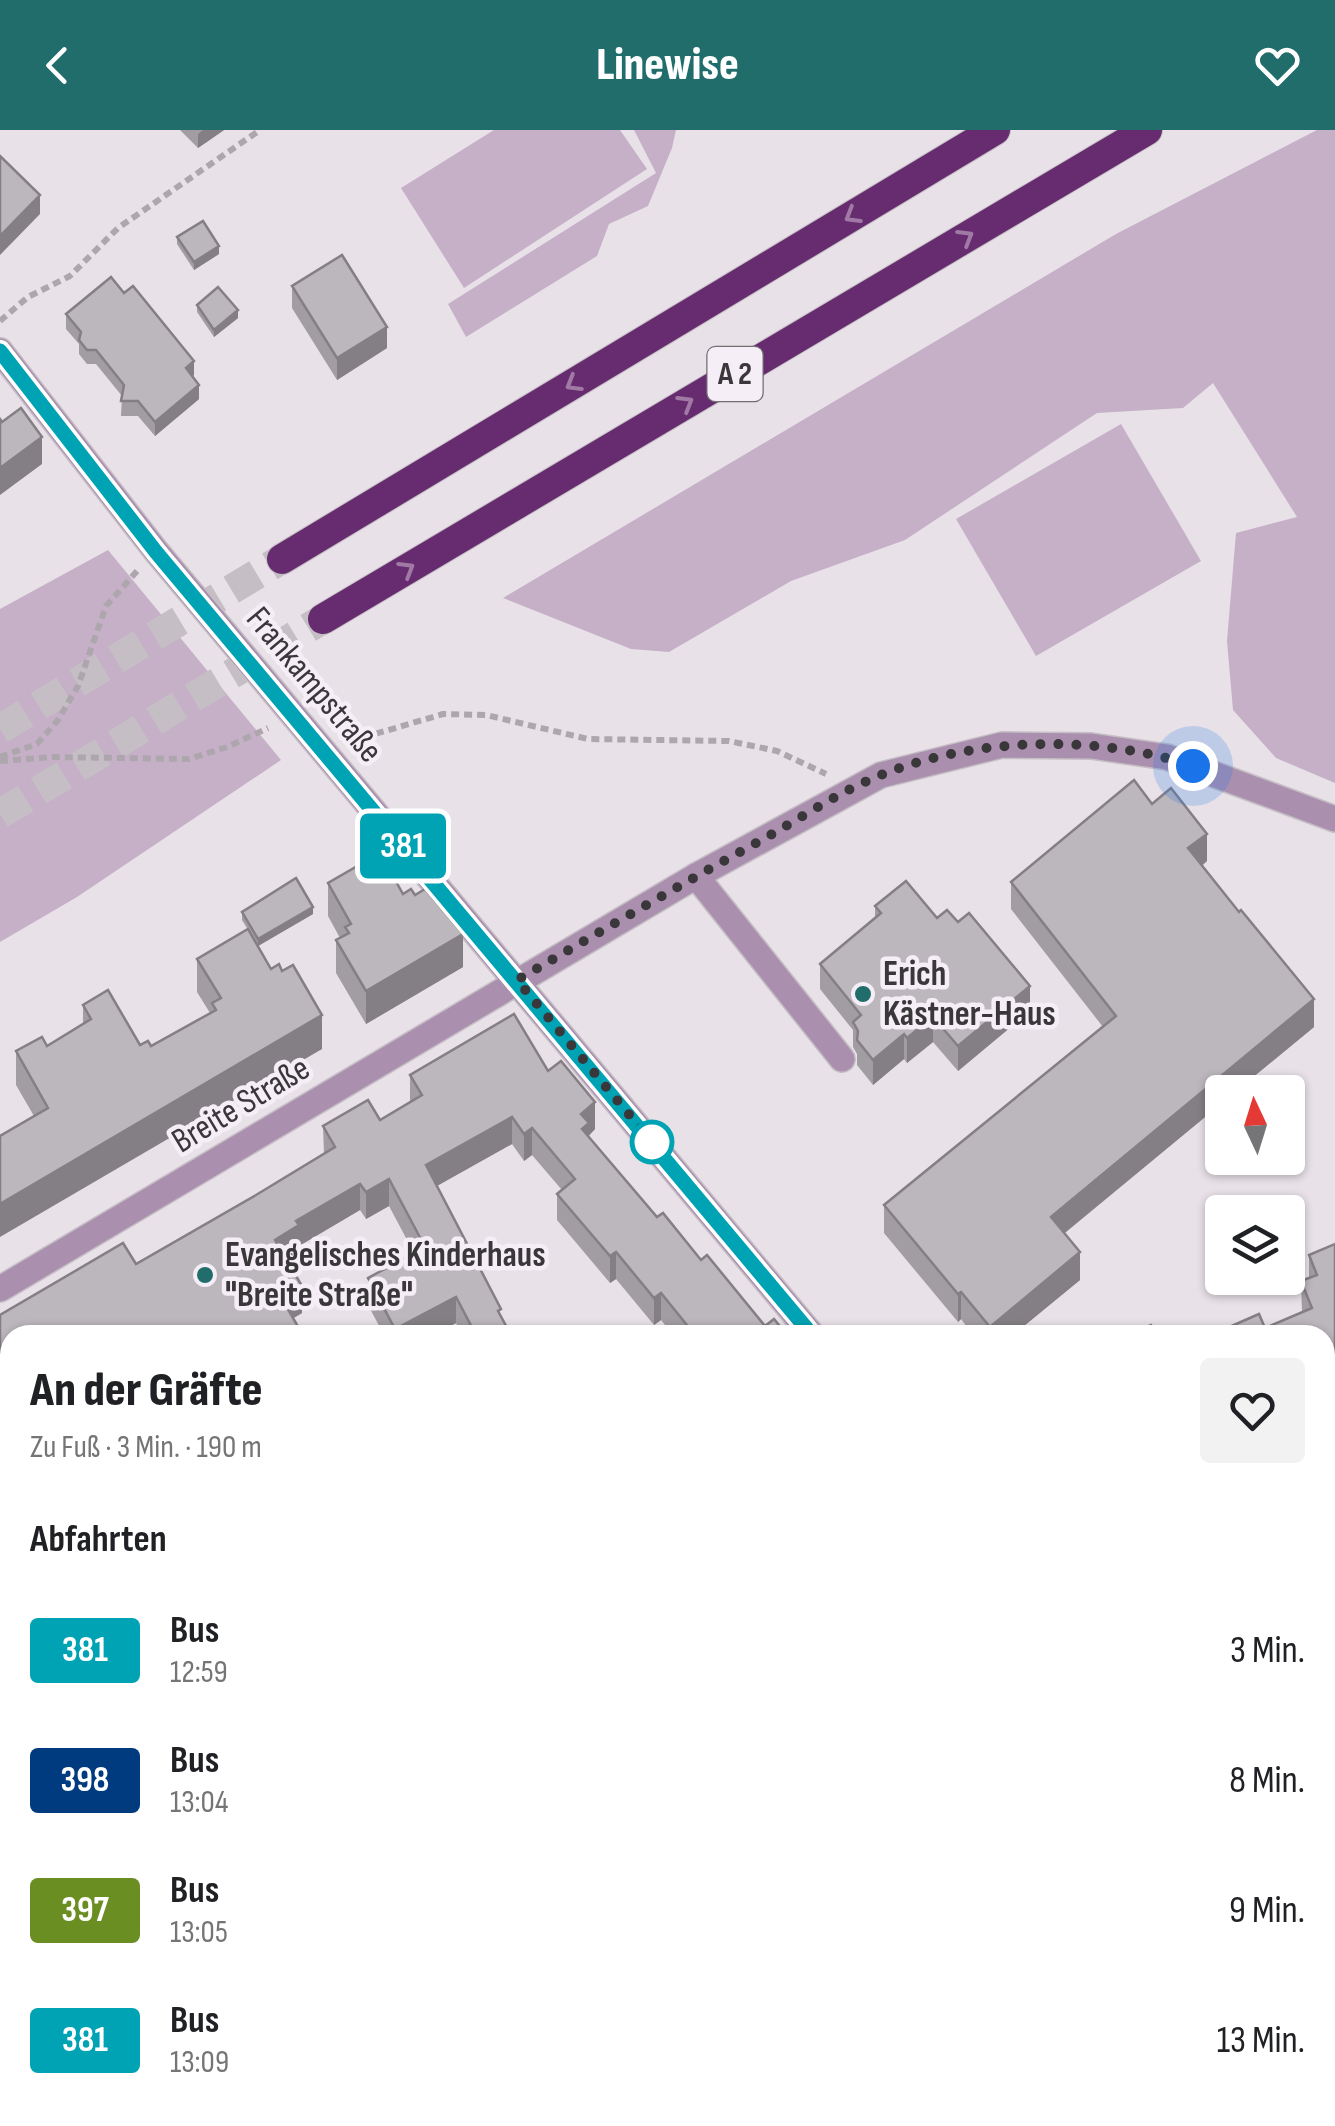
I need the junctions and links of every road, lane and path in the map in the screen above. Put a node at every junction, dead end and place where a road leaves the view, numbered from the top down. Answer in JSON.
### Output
{"nodes":[{"id":1,"x":260,"y":130,"type":"edge"},
{"id":2,"x":995,"y":130,"type":"edge"},
{"id":3,"x":1147,"y":130,"type":"edge"},
{"id":4,"x":0,"y":320,"type":"edge"},
{"id":5,"x":0,"y":352,"type":"edge"},
{"id":6,"x":156,"y":552,"type":"junction"},
{"id":7,"x":282,"y":559,"type":"tunnel mouth"},
{"id":8,"x":323,"y":619,"type":"tunnel mouth"},
{"id":9,"x":293,"y":711,"type":"junction"},
{"id":10,"x":321,"y":750,"type":"junction"},
{"id":11,"x":0,"y":760,"type":"edge"},
{"id":12,"x":852,"y":790,"type":"junction"},
{"id":13,"x":1335,"y":819,"type":"edge"},
{"id":14,"x":696,"y":876,"type":"junction"},
{"id":15,"x":517,"y":980,"type":"junction"},
{"id":16,"x":842,"y":1058,"type":"dead end"},
{"id":17,"x":0,"y":1289,"type":"edge"},
{"id":18,"x":804,"y":1325,"type":"edge"}],
"edges":[{"from":1,"to":4,"type":"path"},
{"from":2,"to":7,"type":"highway","number":"A 2","one_way":true},
{"from":8,"to":3,"type":"highway","number":"A 2","one_way":true},
{"from":5,"to":6,"type":"street","name":"Frankampstraße"},
{"from":6,"to":9,"type":"street","name":"Frankampstraße"},
{"from":6,"to":11,"type":"path"},
{"from":9,"to":10,"type":"street","name":"Frankampstraße"},
{"from":9,"to":11,"type":"path"},
{"from":10,"to":12,"type":"path"},
{"from":10,"to":15,"type":"street","name":"Frankampstraße"},
{"from":12,"to":13,"type":"street","name":"Breite Straße"},
{"from":12,"to":14,"type":"street","name":"Breite Straße"},
{"from":14,"to":15,"type":"street","name":"Breite Straße"},
{"from":14,"to":16,"type":"street"},
{"from":15,"to":17,"type":"street","name":"Breite Straße"},
{"from":15,"to":18,"type":"street","name":"Frankampstraße"}]}
